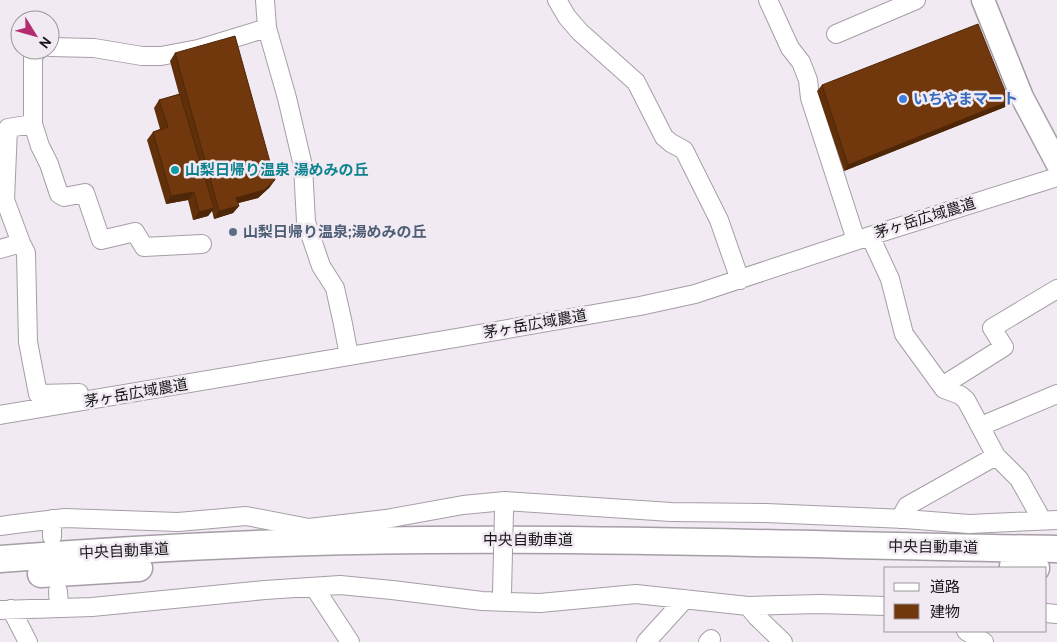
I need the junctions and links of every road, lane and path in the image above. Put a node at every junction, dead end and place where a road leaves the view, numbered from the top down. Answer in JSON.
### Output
{"nodes":[{"id":1,"x":265,"y":0,"type":"edge"},
{"id":2,"x":557,"y":0,"type":"edge"},
{"id":3,"x":768,"y":0,"type":"edge"},
{"id":4,"x":916,"y":0,"type":"edge"},
{"id":5,"x":983,"y":0,"type":"edge"},
{"id":6,"x":884,"y":7,"type":"edge"},
{"id":7,"x":268,"y":28,"type":"junction"},
{"id":8,"x":836,"y":34,"type":"dead end"},
{"id":9,"x":60,"y":47,"type":"edge"},
{"id":10,"x":33,"y":60,"type":"edge"},
{"id":11,"x":33,"y":124,"type":"junction"},
{"id":12,"x":1057,"y":163,"type":"edge"},
{"id":13,"x":1057,"y":177,"type":"edge"},
{"id":14,"x":863,"y":238,"type":"junction"},
{"id":15,"x":21,"y":243,"type":"junction"},
{"id":16,"x":202,"y":244,"type":"dead end"},
{"id":17,"x":0,"y":249,"type":"edge"},
{"id":18,"x":740,"y":280,"type":"junction"},
{"id":19,"x":1057,"y":289,"type":"edge"},
{"id":20,"x":349,"y":356,"type":"junction"},
{"id":21,"x":942,"y":386,"type":"junction"},
{"id":22,"x":1057,"y":394,"type":"edge"},
{"id":23,"x":98,"y":399,"type":"junction"},
{"id":24,"x":0,"y":415,"type":"edge"},
{"id":25,"x":981,"y":426,"type":"junction"},
{"id":26,"x":996,"y":456,"type":"junction"},
{"id":27,"x":504,"y":506,"type":"junction"},
{"id":28,"x":900,"y":519,"type":"junction"},
{"id":29,"x":52,"y":520,"type":"junction"},
{"id":30,"x":1049,"y":520,"type":"edge"},
{"id":31,"x":0,"y":526,"type":"edge"},
{"id":32,"x":52,"y":537,"type":"dead end"},
{"id":33,"x":1057,"y":542,"type":"edge"},
{"id":34,"x":948,"y":548,"type":"junction"},
{"id":35,"x":1057,"y":549,"type":"edge"},
{"id":36,"x":0,"y":559,"type":"edge"},
{"id":37,"x":1025,"y":567,"type":"edge"},
{"id":38,"x":0,"y":576,"type":"edge"},
{"id":39,"x":314,"y":587,"type":"junction"},
{"id":40,"x":502,"y":597,"type":"junction"},
{"id":41,"x":685,"y":599,"type":"junction"},
{"id":42,"x":748,"y":606,"type":"junction"},
{"id":43,"x":884,"y":606,"type":"edge"},
{"id":44,"x":5,"y":610,"type":"edge"},
{"id":45,"x":968,"y":632,"type":"edge"},
{"id":46,"x":28,"y":642,"type":"edge"},
{"id":47,"x":350,"y":642,"type":"edge"},
{"id":48,"x":646,"y":642,"type":"edge"},
{"id":49,"x":783,"y":642,"type":"edge"},
{"id":50,"x":984,"y":642,"type":"edge"}],
"edges":[{"from":1,"to":7,"type":"street"},
{"from":2,"to":18,"type":"street"},
{"from":3,"to":14,"type":"street"},
{"from":4,"to":6,"type":"street"},
{"from":5,"to":12,"type":"main road"},
{"from":6,"to":8,"type":"street"},
{"from":7,"to":9,"type":"street"},
{"from":7,"to":20,"type":"street"},
{"from":10,"to":11,"type":"street"},
{"from":11,"to":15,"type":"street"},
{"from":11,"to":16,"type":"street"},
{"from":13,"to":14,"type":"street","name":"茅ヶ岳広域農道"},
{"from":14,"to":18,"type":"street","name":"茅ヶ岳広域農道"},
{"from":14,"to":21,"type":"street"},
{"from":15,"to":17,"type":"street"},
{"from":15,"to":23,"type":"street"},
{"from":18,"to":20,"type":"street","name":"茅ヶ岳広域農道"},
{"from":19,"to":21,"type":"street"},
{"from":20,"to":23,"type":"street","name":"茅ヶ岳広域農道"},
{"from":21,"to":25,"type":"street"},
{"from":22,"to":25,"type":"street"},
{"from":23,"to":24,"type":"street","name":"茅ヶ岳広域農道"},
{"from":25,"to":26,"type":"street"},
{"from":26,"to":28,"type":"street"},
{"from":26,"to":30,"type":"street"},
{"from":27,"to":28,"type":"street"},
{"from":27,"to":29,"type":"street"},
{"from":27,"to":40,"type":"street","bridge":true},
{"from":28,"to":30,"type":"street"},
{"from":29,"to":31,"type":"street"},
{"from":29,"to":32,"type":"street"},
{"from":33,"to":34,"type":"highway"},
{"from":34,"to":35,"type":"highway","name":"中央自動車道"},
{"from":34,"to":36,"type":"highway","name":"中央自動車道"},
{"from":37,"to":38,"type":"highway","name":"中央自動車道"},
{"from":39,"to":40,"type":"street"},
{"from":39,"to":44,"type":"street"},
{"from":39,"to":47,"type":"street"},
{"from":40,"to":41,"type":"street"},
{"from":41,"to":42,"type":"street"},
{"from":41,"to":48,"type":"street"},
{"from":42,"to":43,"type":"street"},
{"from":42,"to":49,"type":"street"},
{"from":44,"to":46,"type":"street"},
{"from":45,"to":50,"type":"street"}]}
